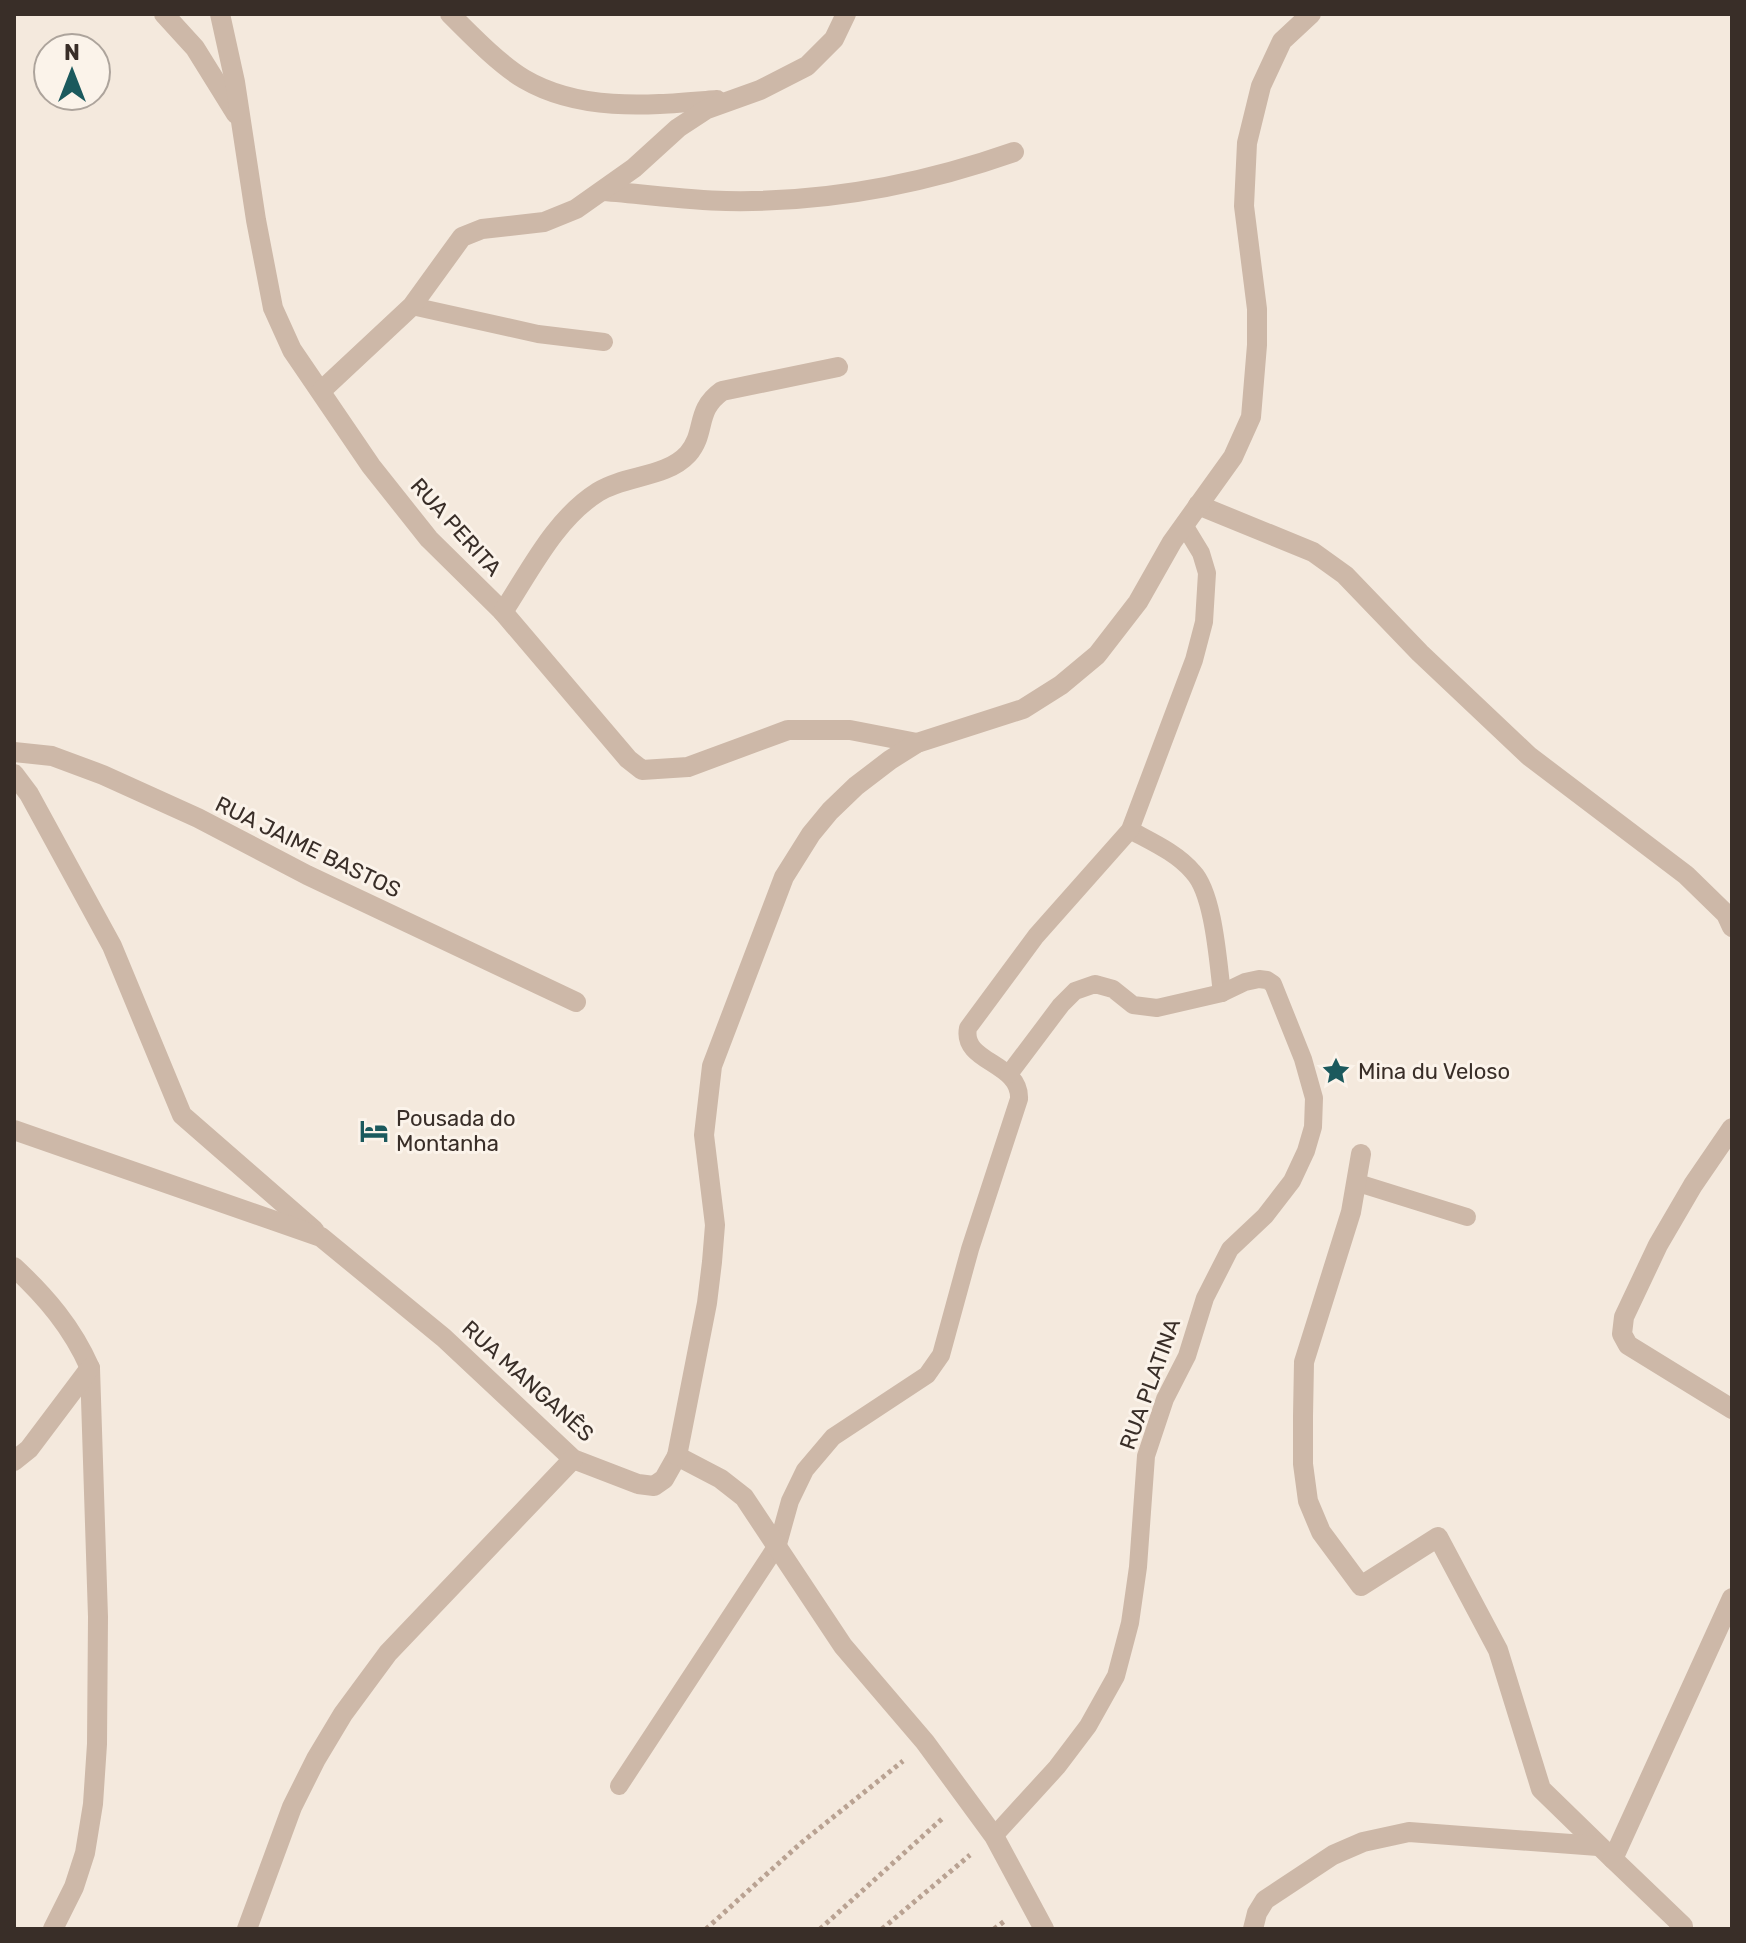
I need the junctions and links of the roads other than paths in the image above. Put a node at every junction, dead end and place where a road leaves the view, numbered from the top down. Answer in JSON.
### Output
{"nodes":[{"id":1,"x":164,"y":14,"type":"edge"},
{"id":2,"x":220,"y":14,"type":"edge"},
{"id":3,"x":450,"y":14,"type":"edge"},
{"id":4,"x":846,"y":14,"type":"edge"},
{"id":5,"x":1311,"y":14,"type":"edge"},
{"id":6,"x":729,"y":99,"type":"junction"},
{"id":7,"x":242,"y":124,"type":"junction"},
{"id":8,"x":1014,"y":152,"type":"dead end"},
{"id":9,"x":603,"y":191,"type":"junction"},
{"id":10,"x":412,"y":306,"type":"junction"},
{"id":11,"x":604,"y":342,"type":"dead end"},
{"id":12,"x":838,"y":367,"type":"dead end"},
{"id":13,"x":321,"y":391,"type":"junction"},
{"id":14,"x":1198,"y":505,"type":"junction"},
{"id":15,"x":1184,"y":525,"type":"junction"},
{"id":16,"x":503,"y":612,"type":"junction"},
{"id":17,"x":917,"y":743,"type":"junction"},
{"id":18,"x":14,"y":752,"type":"edge"},
{"id":19,"x":14,"y":774,"type":"edge"},
{"id":20,"x":1130,"y":830,"type":"junction"},
{"id":21,"x":1730,"y":918,"type":"edge"},
{"id":22,"x":1222,"y":993,"type":"junction"},
{"id":23,"x":576,"y":1002,"type":"dead end"},
{"id":24,"x":1009,"y":1074,"type":"junction"},
{"id":25,"x":1732,"y":1128,"type":"edge"},
{"id":26,"x":14,"y":1130,"type":"edge"},
{"id":27,"x":1361,"y":1154,"type":"dead end"},
{"id":28,"x":1358,"y":1183,"type":"junction"},
{"id":29,"x":1467,"y":1217,"type":"dead end"},
{"id":30,"x":321,"y":1237,"type":"junction"},
{"id":31,"x":14,"y":1267,"type":"edge"},
{"id":32,"x":90,"y":1368,"type":"junction"},
{"id":33,"x":1732,"y":1409,"type":"edge"},
{"id":34,"x":19,"y":1451,"type":"edge"},
{"id":35,"x":677,"y":1456,"type":"junction"},
{"id":36,"x":573,"y":1459,"type":"junction"},
{"id":37,"x":778,"y":1544,"type":"junction"},
{"id":38,"x":1732,"y":1598,"type":"edge"},
{"id":39,"x":619,"y":1786,"type":"dead end"},
{"id":40,"x":994,"y":1836,"type":"junction"},
{"id":41,"x":1606,"y":1852,"type":"junction"},
{"id":42,"x":53,"y":1929,"type":"edge"},
{"id":43,"x":247,"y":1929,"type":"edge"},
{"id":44,"x":1044,"y":1929,"type":"edge"},
{"id":45,"x":1253,"y":1929,"type":"edge"},
{"id":46,"x":1683,"y":1929,"type":"edge"}],
"edges":[{"from":1,"to":7,"type":"street"},
{"from":2,"to":7,"type":"street","name":"RUA PERITA"},
{"from":3,"to":6,"type":"street"},
{"from":4,"to":6,"type":"street"},
{"from":5,"to":14,"type":"street"},
{"from":6,"to":9,"type":"street"},
{"from":7,"to":13,"type":"street","name":"RUA PERITA"},
{"from":8,"to":9,"type":"street"},
{"from":9,"to":10,"type":"street"},
{"from":10,"to":11,"type":"lane"},
{"from":10,"to":13,"type":"street"},
{"from":12,"to":16,"type":"street"},
{"from":13,"to":16,"type":"street","name":"RUA PERITA"},
{"from":14,"to":15,"type":"street"},
{"from":14,"to":21,"type":"street"},
{"from":15,"to":17,"type":"street"},
{"from":15,"to":20,"type":"lane"},
{"from":16,"to":17,"type":"street","name":"RUA PERITA"},
{"from":17,"to":35,"type":"street"},
{"from":18,"to":23,"type":"street","name":"RUA JAIME BASTOS"},
{"from":19,"to":30,"type":"street"},
{"from":20,"to":22,"type":"lane"},
{"from":20,"to":24,"type":"lane"},
{"from":22,"to":24,"type":"lane"},
{"from":22,"to":40,"type":"lane","name":"RUA PLATINA"},
{"from":24,"to":37,"type":"lane"},
{"from":25,"to":33,"type":"street"},
{"from":26,"to":30,"type":"street","name":"RUA MANGANÊS"},
{"from":27,"to":28,"type":"street"},
{"from":28,"to":29,"type":"lane"},
{"from":28,"to":41,"type":"street"},
{"from":30,"to":36,"type":"street","name":"RUA MANGANÊS"},
{"from":31,"to":32,"type":"street"},
{"from":32,"to":34,"type":"street"},
{"from":32,"to":42,"type":"street"},
{"from":35,"to":36,"type":"street","name":"RUA MANGANÊS"},
{"from":35,"to":37,"type":"street"},
{"from":36,"to":43,"type":"street"},
{"from":37,"to":39,"type":"lane"},
{"from":37,"to":40,"type":"street"},
{"from":38,"to":41,"type":"street"},
{"from":40,"to":44,"type":"street"},
{"from":41,"to":45,"type":"street"},
{"from":41,"to":46,"type":"street"}]}
